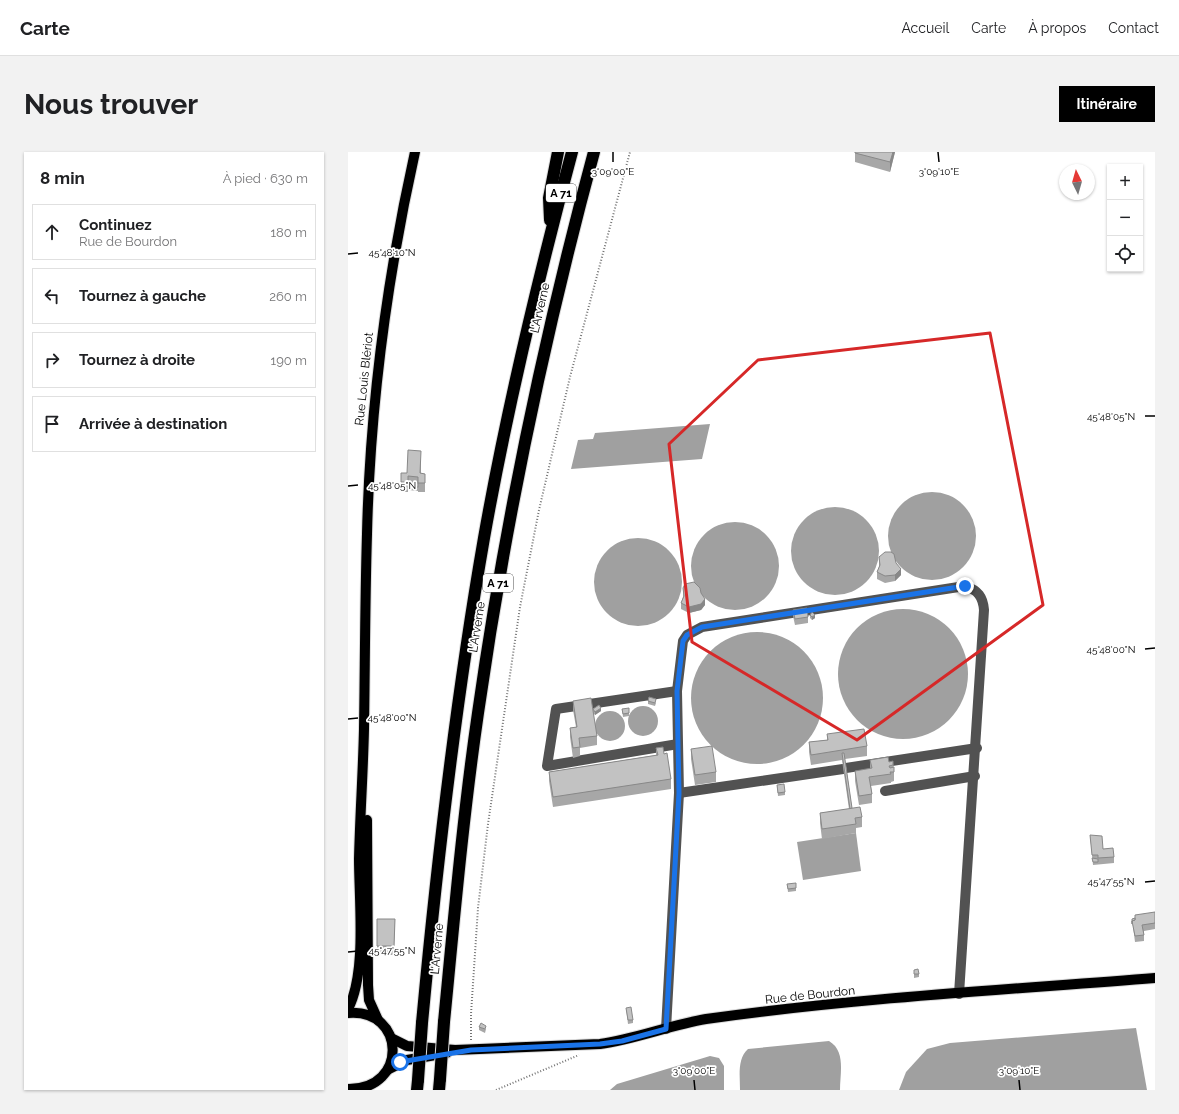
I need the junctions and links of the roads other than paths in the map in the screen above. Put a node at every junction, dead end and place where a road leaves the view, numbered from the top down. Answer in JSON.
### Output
{"nodes":[{"id":1,"x":415,"y":152,"type":"edge"},
{"id":2,"x":558,"y":152,"type":"edge"},
{"id":3,"x":572,"y":152,"type":"edge"},
{"id":4,"x":594,"y":152,"type":"edge"},
{"id":5,"x":550,"y":234,"type":"junction"},
{"id":6,"x":677,"y":691,"type":"junction"},
{"id":7,"x":364,"y":732,"type":"junction"},
{"id":8,"x":678,"y":744,"type":"junction"},
{"id":9,"x":976,"y":748,"type":"junction"},
{"id":10,"x":975,"y":776,"type":"junction"},
{"id":11,"x":885,"y":791,"type":"dead end"},
{"id":12,"x":679,"y":793,"type":"junction"},
{"id":13,"x":1155,"y":978,"type":"edge"},
{"id":14,"x":959,"y":994,"type":"junction"},
{"id":15,"x":348,"y":1010,"type":"edge"},
{"id":16,"x":348,"y":1013,"type":"edge"},
{"id":17,"x":378,"y":1020,"type":"junction"},
{"id":18,"x":666,"y":1029,"type":"junction"},
{"id":19,"x":391,"y":1038,"type":"junction"},
{"id":20,"x":471,"y":1050,"type":"junction"},
{"id":21,"x":389,"y":1069,"type":"junction"},
{"id":22,"x":440,"y":1084,"type":"edge"},
{"id":23,"x":418,"y":1085,"type":"edge"},
{"id":24,"x":373,"y":1087,"type":"edge"},
{"id":25,"x":348,"y":1089,"type":"edge"}],
"edges":[{"from":1,"to":7,"type":"main road","name":"Rue Louis Blériot"},
{"from":2,"to":5,"type":"highway"},
{"from":3,"to":5,"type":"highway","name":"L'Arverne","number":"A 71"},
{"from":4,"to":22,"type":"highway","name":"L'Arverne","number":"A 71","bridge":true},
{"from":5,"to":23,"type":"highway","name":"L'Arverne","number":"A 71","bridge":true},
{"from":6,"to":8,"type":"lane"},
{"from":6,"to":8,"type":"lane"},
{"from":6,"to":9,"type":"lane"},
{"from":7,"to":15,"type":"main road","name":"Rue Louis Blériot"},
{"from":7,"to":17,"type":"main road","name":"Rue Louis Blériot"},
{"from":8,"to":12,"type":"lane"},
{"from":9,"to":10,"type":"lane"},
{"from":9,"to":12,"type":"lane"},
{"from":10,"to":11,"type":"lane"},
{"from":10,"to":14,"type":"lane"},
{"from":12,"to":18,"type":"lane"},
{"from":13,"to":14,"type":"main road","name":"Rue de Bourdon"},
{"from":14,"to":18,"type":"main road","name":"Rue de Bourdon"},
{"from":16,"to":17,"type":"main road"},
{"from":17,"to":19,"type":"main road","name":"Rue Louis Blériot"},
{"from":18,"to":20,"type":"main road","name":"Rue de Bourdon"},
{"from":19,"to":20,"type":"main road","name":"Rue de Bourdon"},
{"from":19,"to":21,"type":"main road"},
{"from":20,"to":21,"type":"main road","name":"Rue de Bourdon"},
{"from":21,"to":24,"type":"main road"},
{"from":24,"to":25,"type":"main road"}]}
